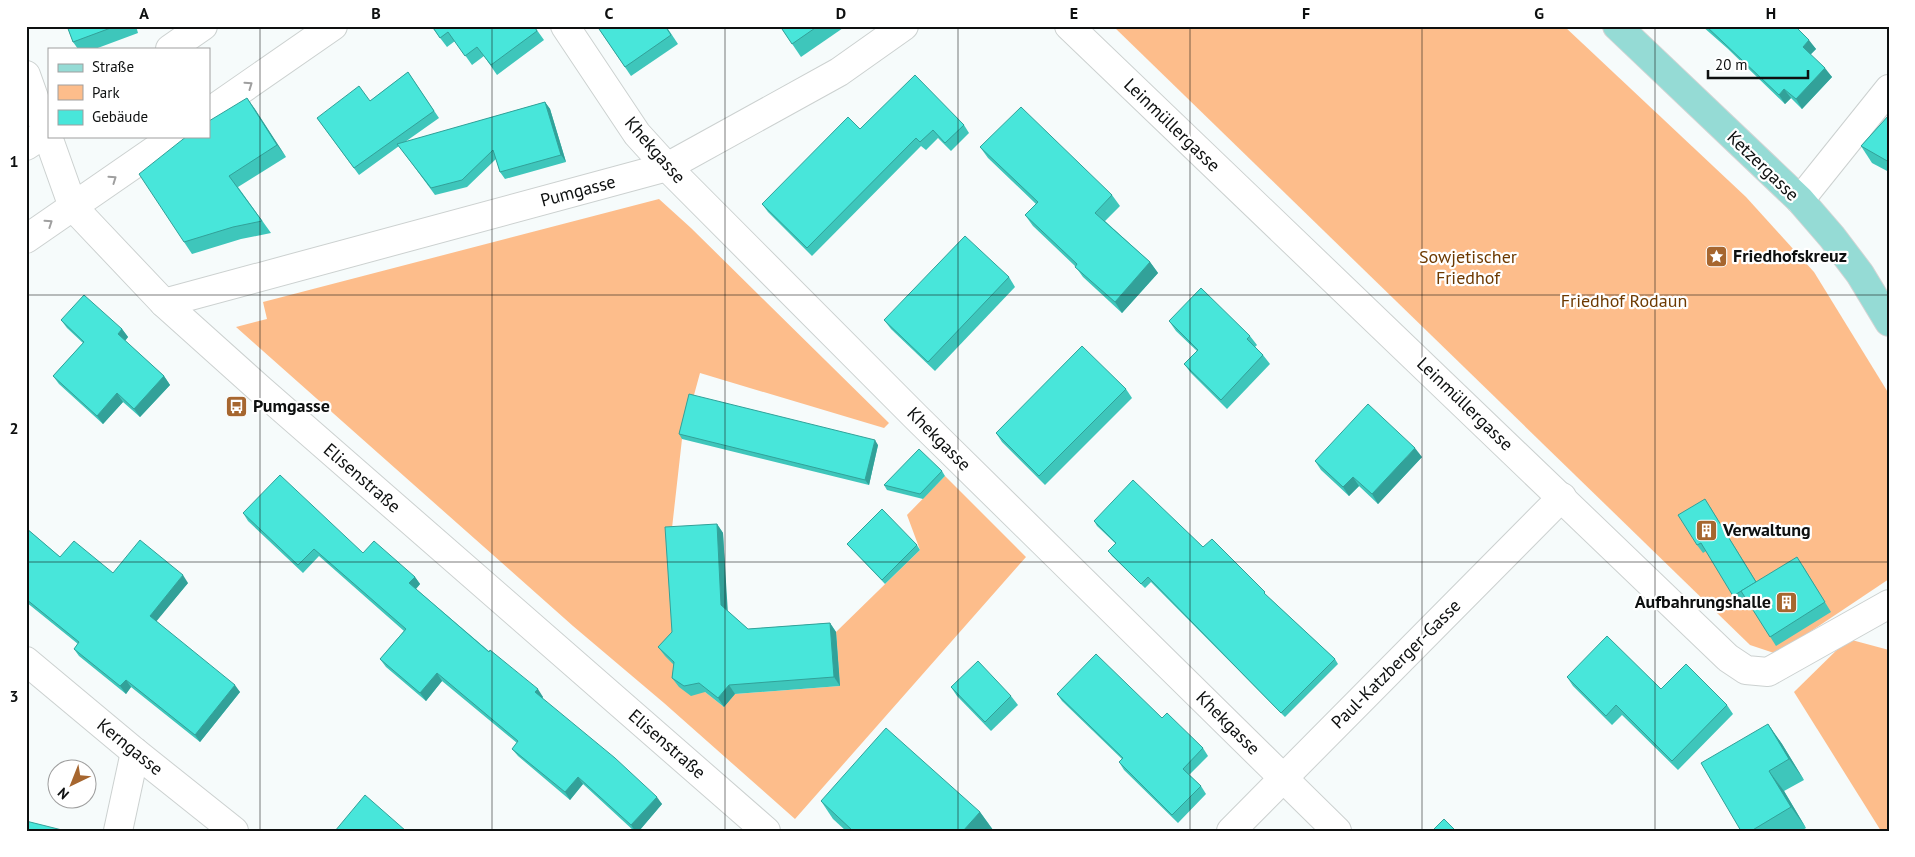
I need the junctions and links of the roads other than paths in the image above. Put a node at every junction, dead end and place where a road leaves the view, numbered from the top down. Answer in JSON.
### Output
{"nodes":[{"id":1,"x":203,"y":26,"type":"edge"},
{"id":2,"x":333,"y":26,"type":"edge"},
{"id":3,"x":565,"y":26,"type":"edge"},
{"id":4,"x":904,"y":26,"type":"edge"},
{"id":5,"x":1069,"y":26,"type":"edge"},
{"id":6,"x":1617,"y":26,"type":"edge"},
{"id":7,"x":171,"y":48,"type":"edge"},
{"id":8,"x":26,"y":75,"type":"edge"},
{"id":9,"x":1889,"y":89,"type":"edge"},
{"id":10,"x":210,"y":111,"type":"edge"},
{"id":11,"x":41,"y":136,"type":"edge"},
{"id":12,"x":172,"y":138,"type":"edge"},
{"id":13,"x":667,"y":167,"type":"junction"},
{"id":14,"x":1800,"y":200,"type":"junction"},
{"id":15,"x":72,"y":207,"type":"junction"},
{"id":16,"x":26,"y":239,"type":"edge"},
{"id":17,"x":164,"y":303,"type":"junction"},
{"id":18,"x":1889,"y":322,"type":"edge"},
{"id":19,"x":1562,"y":497,"type":"junction"},
{"id":20,"x":1889,"y":604,"type":"edge"},
{"id":21,"x":26,"y":661,"type":"edge"},
{"id":22,"x":135,"y":752,"type":"junction"},
{"id":23,"x":1283,"y":777,"type":"junction"},
{"id":24,"x":118,"y":831,"type":"edge"},
{"id":25,"x":234,"y":831,"type":"edge"},
{"id":26,"x":766,"y":831,"type":"edge"},
{"id":27,"x":1231,"y":831,"type":"edge"},
{"id":28,"x":1337,"y":831,"type":"edge"}],
"edges":[{"from":1,"to":7,"type":"street"},
{"from":10,"to":2,"type":"street","one_way":true},
{"from":3,"to":13,"type":"street","name":"Khekgasse"},
{"from":4,"to":13,"type":"street","name":"Pumgasse"},
{"from":5,"to":19,"type":"street","name":"Leinmüllergasse"},
{"from":6,"to":14,"type":"main road","name":"Ketzergasse"},
{"from":8,"to":11,"type":"street","name":"Elisenstraße"},
{"from":9,"to":14,"type":"street"},
{"from":11,"to":15,"type":"street","name":"Elisenstraße"},
{"from":15,"to":12,"type":"street","one_way":true},
{"from":13,"to":17,"type":"street","name":"Pumgasse"},
{"from":13,"to":23,"type":"street","name":"Khekgasse"},
{"from":14,"to":18,"type":"main road","name":"Ketzergasse"},
{"from":16,"to":15,"type":"street","one_way":true},
{"from":15,"to":17,"type":"street","name":"Elisenstraße"},
{"from":17,"to":26,"type":"street","name":"Elisenstraße"},
{"from":19,"to":20,"type":"street","name":"Leinmüllergasse"},
{"from":19,"to":23,"type":"street","name":"Paul-Katzberger-Gasse"},
{"from":21,"to":22,"type":"street","name":"Kerngasse"},
{"from":22,"to":24,"type":"street"},
{"from":22,"to":25,"type":"street","name":"Kerngasse"},
{"from":23,"to":27,"type":"street","name":"Paul-Katzberger-Gasse"},
{"from":23,"to":28,"type":"street","name":"Khekgasse"}]}
